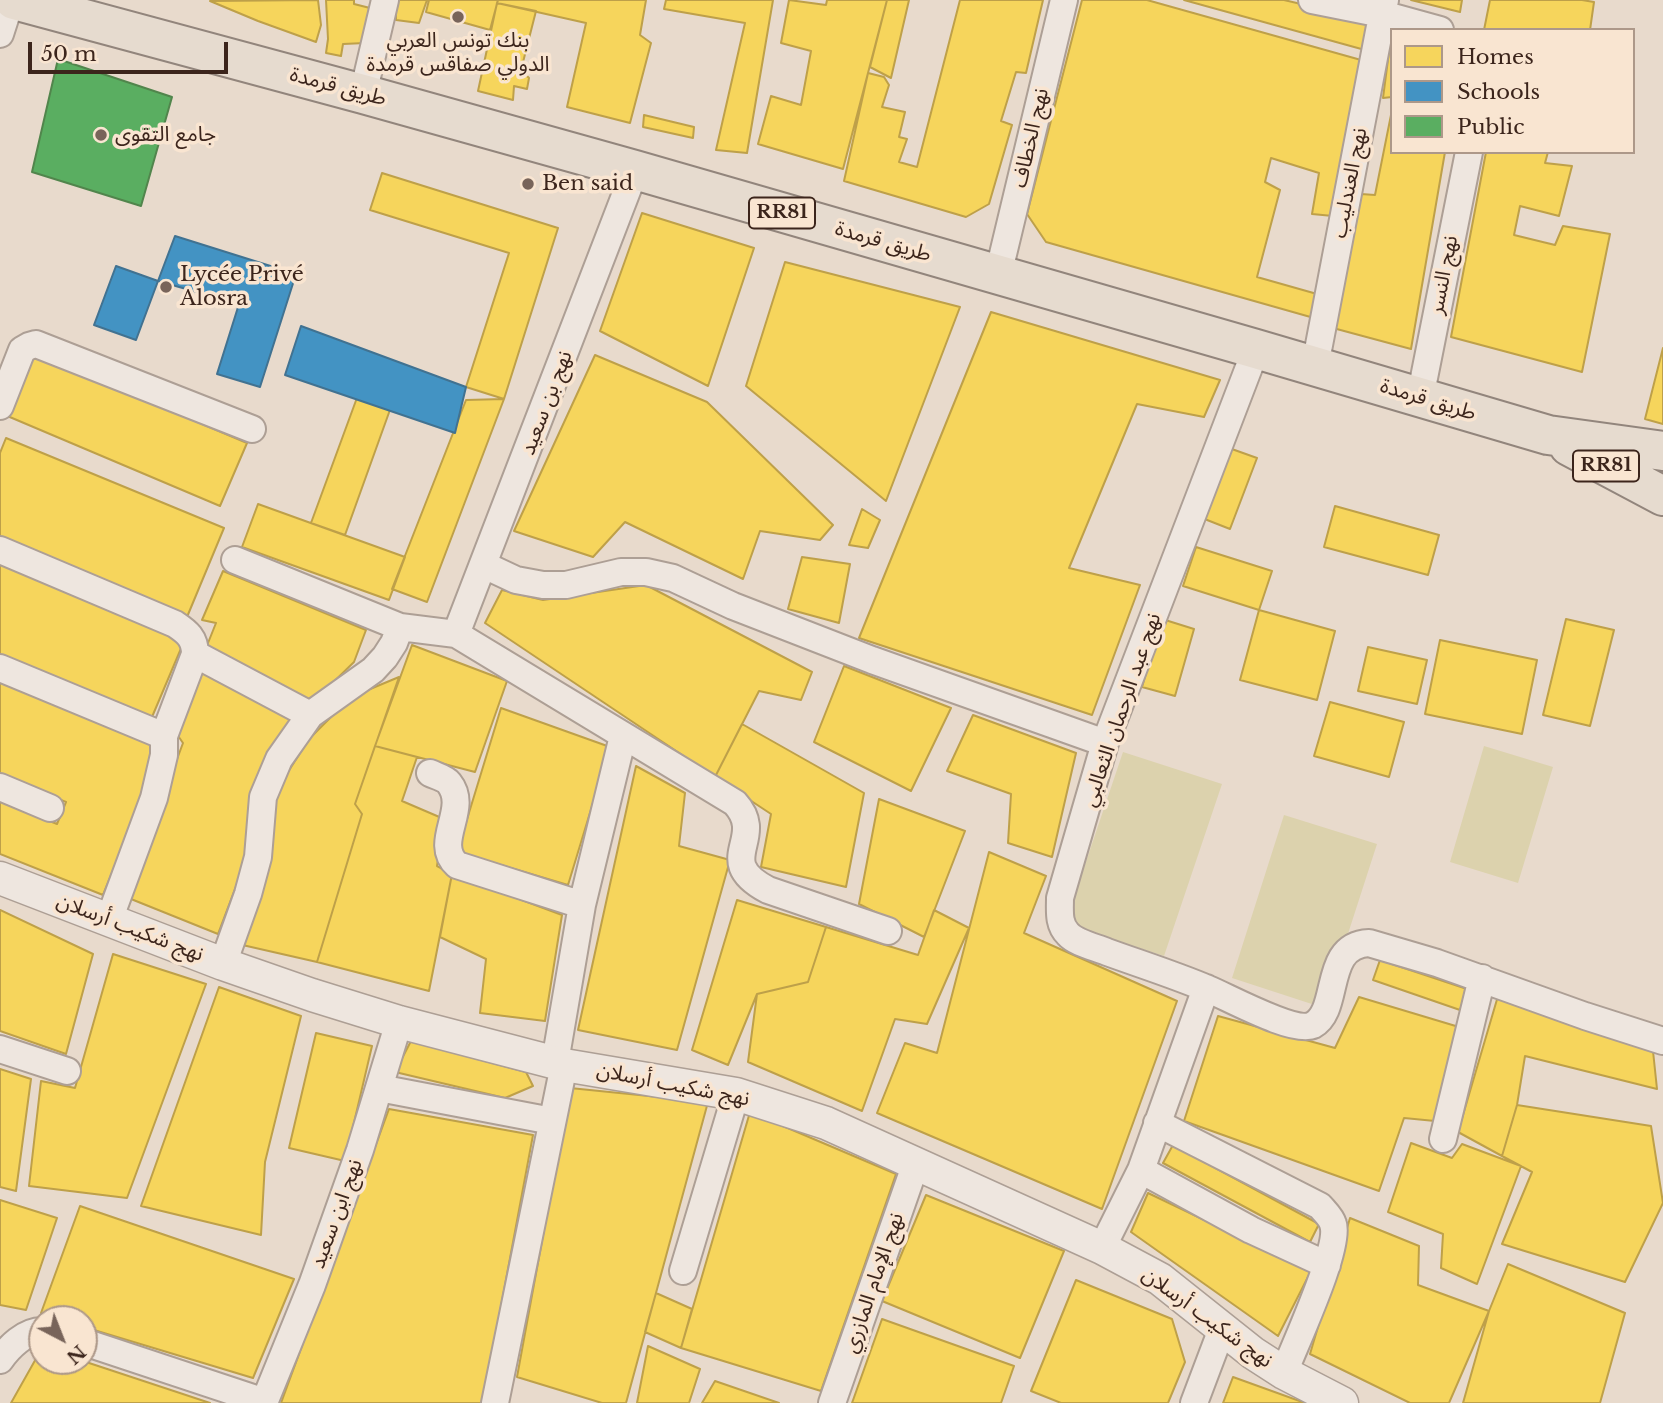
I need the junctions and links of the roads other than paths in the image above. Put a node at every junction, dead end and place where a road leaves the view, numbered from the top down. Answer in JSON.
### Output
{"nodes":[{"id":1,"x":13,"y":0,"type":"edge"},
{"id":2,"x":385,"y":0,"type":"edge"},
{"id":3,"x":1063,"y":0,"type":"edge"},
{"id":4,"x":1312,"y":0,"type":"edge"},
{"id":5,"x":1384,"y":7,"type":"edge"},
{"id":6,"x":1435,"y":28,"type":"edge"},
{"id":7,"x":0,"y":34,"type":"edge"},
{"id":8,"x":363,"y":93,"type":"junction"},
{"id":9,"x":1469,"y":154,"type":"edge"},
{"id":10,"x":635,"y":170,"type":"junction"},
{"id":11,"x":998,"y":275,"type":"junction"},
{"id":12,"x":1256,"y":349,"type":"junction"},
{"id":13,"x":8,"y":360,"type":"edge"},
{"id":14,"x":1315,"y":366,"type":"junction"},
{"id":15,"x":1420,"y":398,"type":"junction"},
{"id":16,"x":0,"y":406,"type":"edge"},
{"id":17,"x":251,"y":429,"type":"dead end"},
{"id":18,"x":1548,"y":435,"type":"junction"},
{"id":19,"x":1663,"y":451,"type":"edge"},
{"id":20,"x":1663,"y":496,"type":"edge"},
{"id":21,"x":0,"y":550,"type":"edge"},
{"id":22,"x":235,"y":560,"type":"dead end"},
{"id":23,"x":484,"y":565,"type":"junction"},
{"id":24,"x":400,"y":627,"type":"junction"},
{"id":25,"x":456,"y":634,"type":"junction"},
{"id":26,"x":195,"y":654,"type":"junction"},
{"id":27,"x":0,"y":668,"type":"edge"},
{"id":28,"x":310,"y":715,"type":"junction"},
{"id":29,"x":164,"y":736,"type":"junction"},
{"id":30,"x":623,"y":736,"type":"junction"},
{"id":31,"x":1105,"y":743,"type":"junction"},
{"id":32,"x":430,"y":773,"type":"dead end"},
{"id":33,"x":0,"y":787,"type":"edge"},
{"id":34,"x":50,"y":808,"type":"dead end"},
{"id":35,"x":0,"y":878,"type":"edge"},
{"id":36,"x":582,"y":905,"type":"junction"},
{"id":37,"x":109,"y":920,"type":"junction"},
{"id":38,"x":888,"y":932,"type":"dead end"},
{"id":39,"x":223,"y":964,"type":"junction"},
{"id":40,"x":1482,"y":978,"type":"junction"},
{"id":41,"x":1206,"y":988,"type":"junction"},
{"id":42,"x":398,"y":1022,"type":"junction"},
{"id":43,"x":1663,"y":1041,"type":"edge"},
{"id":44,"x":0,"y":1049,"type":"edge"},
{"id":45,"x":559,"y":1064,"type":"junction"},
{"id":46,"x":67,"y":1071,"type":"dead end"},
{"id":47,"x":379,"y":1088,"type":"junction"},
{"id":48,"x":736,"y":1094,"type":"junction"},
{"id":49,"x":552,"y":1121,"type":"junction"},
{"id":50,"x":1157,"y":1123,"type":"junction"},
{"id":51,"x":1443,"y":1139,"type":"dead end"},
{"id":52,"x":916,"y":1163,"type":"junction"},
{"id":53,"x":1141,"y":1170,"type":"junction"},
{"id":54,"x":1102,"y":1248,"type":"junction"},
{"id":55,"x":1327,"y":1265,"type":"junction"},
{"id":56,"x":682,"y":1271,"type":"dead end"},
{"id":57,"x":1222,"y":1329,"type":"junction"},
{"id":58,"x":28,"y":1335,"type":"edge"},
{"id":59,"x":98,"y":1347,"type":"edge"},
{"id":60,"x":0,"y":1360,"type":"edge"},
{"id":61,"x":1284,"y":1373,"type":"junction"},
{"id":62,"x":1340,"y":1402,"type":"edge"},
{"id":63,"x":265,"y":1403,"type":"edge"},
{"id":64,"x":495,"y":1403,"type":"edge"},
{"id":65,"x":832,"y":1403,"type":"edge"},
{"id":66,"x":1194,"y":1403,"type":"edge"}],
"edges":[{"from":1,"to":7,"type":"street"},
{"from":1,"to":8,"type":"main road","name":"طريق قرمدة","number":"RR81"},
{"from":2,"to":8,"type":"street"},
{"from":3,"to":11,"type":"street","name":"نهج الخطاف"},
{"from":4,"to":5,"type":"street"},
{"from":5,"to":6,"type":"street"},
{"from":5,"to":14,"type":"street","name":"نهج العندليب"},
{"from":8,"to":10,"type":"main road","name":"طريق قرمدة","number":"RR81"},
{"from":9,"to":15,"type":"street","name":"نهج النسر"},
{"from":10,"to":11,"type":"main road","name":"طريق قرمدة","number":"RR81"},
{"from":10,"to":23,"type":"street","name":"نهج بن سعيد"},
{"from":11,"to":12,"type":"main road","name":"طريق قرمدة","number":"RR81"},
{"from":12,"to":14,"type":"main road","name":"طريق قرمدة","number":"RR81"},
{"from":12,"to":31,"type":"street","name":"نهج عبد الرحمان الثعالبي"},
{"from":13,"to":16,"type":"street"},
{"from":13,"to":17,"type":"street"},
{"from":14,"to":15,"type":"main road","name":"طريق قرمدة","number":"RR81"},
{"from":15,"to":18,"type":"main road","name":"طريق قرمدة","number":"RR81"},
{"from":18,"to":19,"type":"main road","name":"طريق قرمدة","number":"RR81"},
{"from":18,"to":20,"type":"main road","name":"طريق قرمدة","number":"RR81"},
{"from":21,"to":26,"type":"street"},
{"from":22,"to":24,"type":"street"},
{"from":23,"to":25,"type":"street","name":"نهج بن سعيد"},
{"from":23,"to":31,"type":"street"},
{"from":24,"to":25,"type":"street"},
{"from":24,"to":28,"type":"street"},
{"from":25,"to":30,"type":"street"},
{"from":26,"to":28,"type":"street"},
{"from":26,"to":29,"type":"street"},
{"from":27,"to":29,"type":"street"},
{"from":28,"to":39,"type":"street"},
{"from":29,"to":37,"type":"street"},
{"from":30,"to":36,"type":"street"},
{"from":30,"to":38,"type":"street"},
{"from":31,"to":41,"type":"street","name":"نهج عبد الرحمان الثعالبي"},
{"from":32,"to":36,"type":"street"},
{"from":33,"to":34,"type":"street"},
{"from":35,"to":37,"type":"street","name":"نهج شكيب أرسلان"},
{"from":36,"to":45,"type":"street"},
{"from":37,"to":39,"type":"street","name":"نهج شكيب أرسلان"},
{"from":39,"to":42,"type":"street","name":"نهج شكيب أرسلان"},
{"from":40,"to":41,"type":"street","name":"نهج عبد الرحمان الثعالبي"},
{"from":40,"to":43,"type":"street"},
{"from":40,"to":51,"type":"street"},
{"from":41,"to":50,"type":"street"},
{"from":42,"to":45,"type":"street","name":"نهج شكيب أرسلان"},
{"from":42,"to":47,"type":"street","name":"نهج ابن سعيد"},
{"from":44,"to":46,"type":"street"},
{"from":45,"to":48,"type":"street","name":"نهج شكيب أرسلان"},
{"from":45,"to":49,"type":"street"},
{"from":47,"to":49,"type":"street"},
{"from":47,"to":63,"type":"street","name":"نهج ابن سعيد"},
{"from":48,"to":52,"type":"street","name":"نهج شكيب أرسلان"},
{"from":48,"to":56,"type":"street"},
{"from":49,"to":64,"type":"street"},
{"from":50,"to":53,"type":"street"},
{"from":50,"to":55,"type":"street"},
{"from":52,"to":54,"type":"street","name":"نهج شكيب أرسلان"},
{"from":52,"to":65,"type":"street","name":"نهج الإمام المازري"},
{"from":53,"to":54,"type":"street"},
{"from":53,"to":55,"type":"street"},
{"from":54,"to":57,"type":"street","name":"نهج شكيب أرسلان"},
{"from":55,"to":61,"type":"street"},
{"from":57,"to":61,"type":"street","name":"نهج شكيب أرسلان"},
{"from":57,"to":66,"type":"street"},
{"from":58,"to":60,"type":"street"},
{"from":59,"to":63,"type":"street"},
{"from":61,"to":62,"type":"street","name":"نهج شكيب أرسلان"}]}
